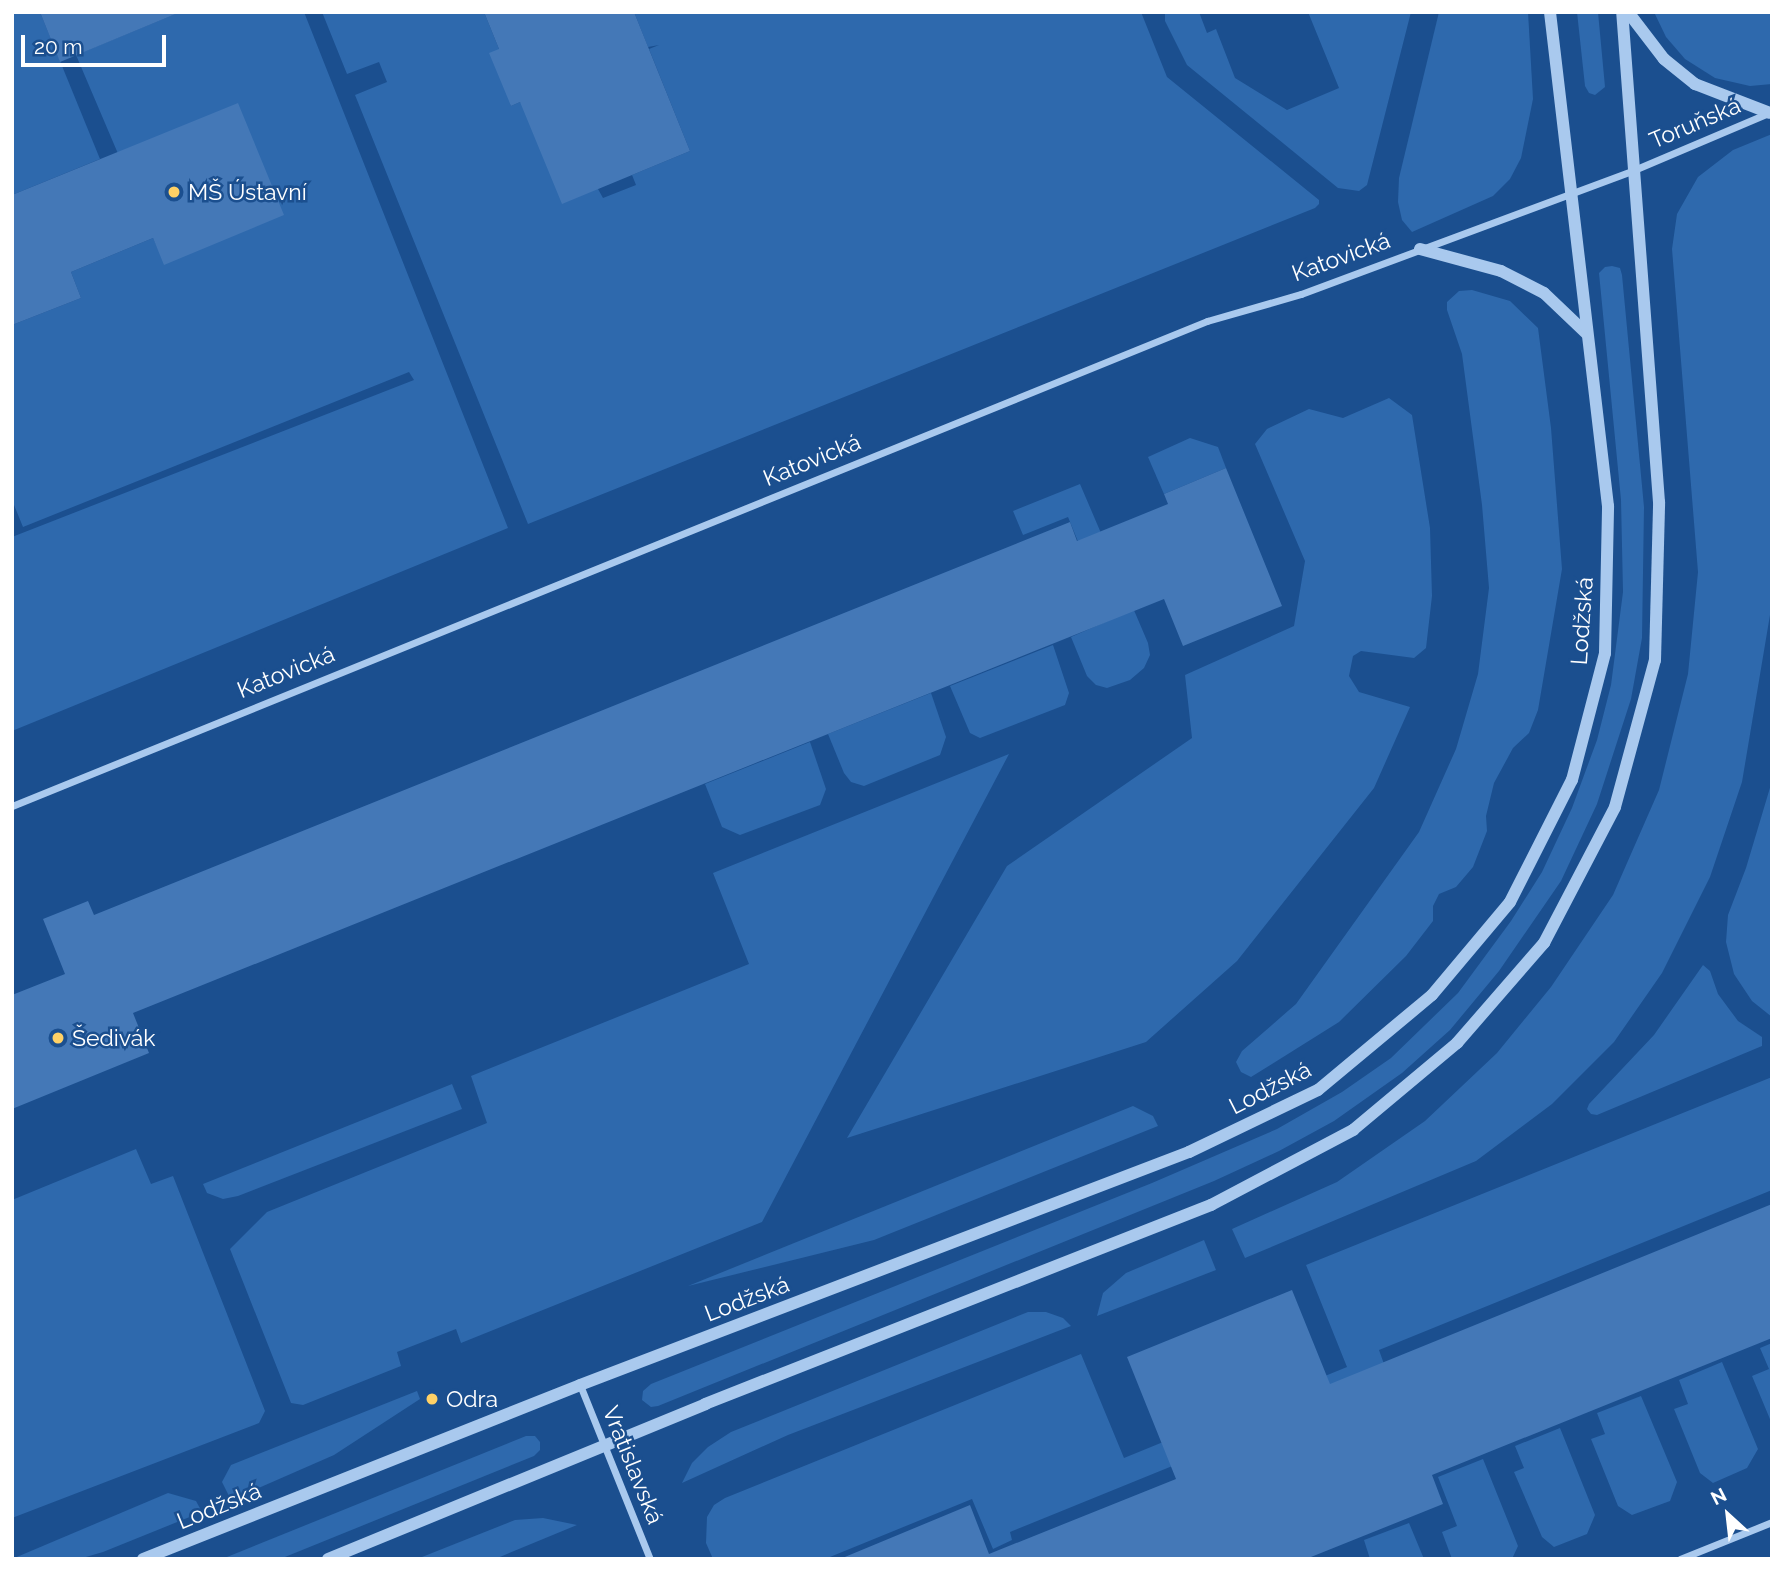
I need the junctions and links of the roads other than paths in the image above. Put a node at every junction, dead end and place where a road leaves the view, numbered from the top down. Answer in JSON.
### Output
{"nodes":[{"id":1,"x":1550,"y":12,"type":"edge"},
{"id":2,"x":1625,"y":12,"type":"edge"},
{"id":3,"x":1771,"y":113,"type":"edge"},
{"id":4,"x":1634,"y":170,"type":"junction"},
{"id":5,"x":1569,"y":193,"type":"junction"},
{"id":6,"x":1420,"y":248,"type":"junction"},
{"id":7,"x":1586,"y":333,"type":"junction"},
{"id":8,"x":12,"y":806,"type":"edge"},
{"id":9,"x":580,"y":1385,"type":"junction"},
{"id":10,"x":604,"y":1444,"type":"junction"},
{"id":11,"x":1772,"y":1522,"type":"edge"},
{"id":12,"x":143,"y":1559,"type":"edge"},
{"id":13,"x":327,"y":1559,"type":"edge"},
{"id":14,"x":649,"y":1559,"type":"edge"},
{"id":15,"x":1680,"y":1559,"type":"edge"}],
"edges":[{"from":1,"to":5,"type":"street","name":"Lodžská"},
{"from":2,"to":3,"type":"street"},
{"from":2,"to":4,"type":"street"},
{"from":3,"to":4,"type":"street","name":"Toruňská"},
{"from":4,"to":5,"type":"street","name":"Katovická"},
{"from":4,"to":10,"type":"street"},
{"from":5,"to":6,"type":"street","name":"Katovická"},
{"from":5,"to":7,"type":"street","name":"Lodžská"},
{"from":6,"to":7,"type":"street"},
{"from":6,"to":8,"type":"street","name":"Katovická"},
{"from":7,"to":9,"type":"street","name":"Lodžská"},
{"from":9,"to":10,"type":"street","name":"Vratislavská"},
{"from":9,"to":12,"type":"street","name":"Lodžská"},
{"from":10,"to":13,"type":"street"},
{"from":10,"to":14,"type":"street","name":"Vratislavská"},
{"from":11,"to":15,"type":"street"}]}
